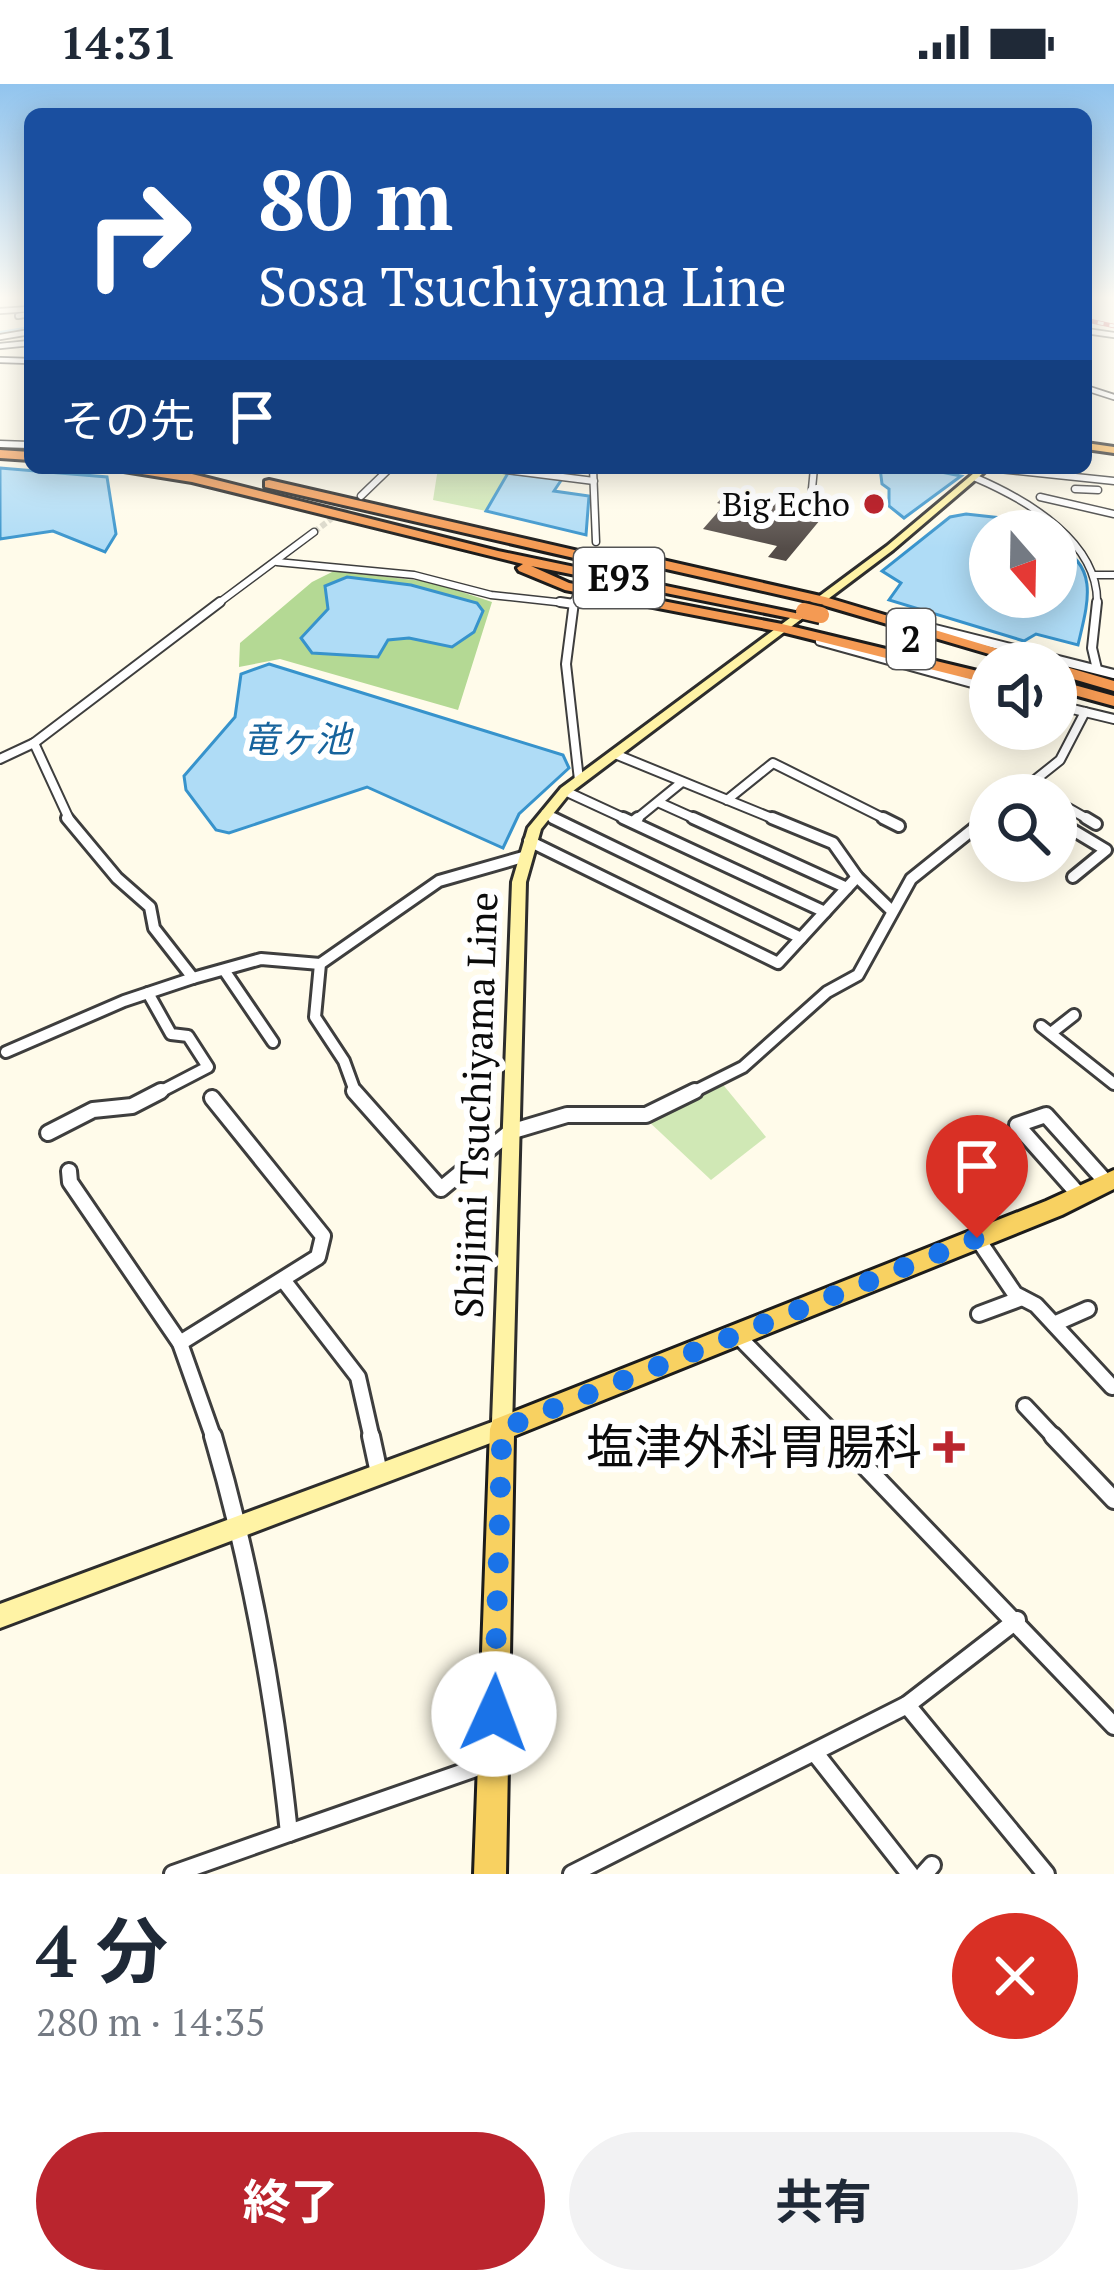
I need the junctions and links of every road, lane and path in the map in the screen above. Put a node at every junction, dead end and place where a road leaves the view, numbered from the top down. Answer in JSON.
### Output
{"nodes":[{"id":1,"x":160,"y":474,"type":"edge"},
{"id":2,"x":199,"y":474,"type":"edge"},
{"id":3,"x":384,"y":474,"type":"edge"},
{"id":4,"x":539,"y":474,"type":"edge"},
{"id":5,"x":593,"y":474,"type":"edge"},
{"id":6,"x":813,"y":474,"type":"edge"},
{"id":7,"x":979,"y":474,"type":"edge"},
{"id":8,"x":987,"y":474,"type":"edge"},
{"id":9,"x":1038,"y":474,"type":"joint"},
{"id":10,"x":594,"y":481,"type":"junction"},
{"id":11,"x":1114,"y":481,"type":"edge"},
{"id":12,"x":1098,"y":488,"type":"junction"},
{"id":13,"x":1075,"y":489,"type":"dead end"},
{"id":14,"x":361,"y":496,"type":"tunnel mouth"},
{"id":15,"x":1040,"y":497,"type":"junction"},
{"id":16,"x":811,"y":499,"type":"dead end"},
{"id":17,"x":1036,"y":510,"type":"edge"},
{"id":18,"x":1041,"y":510,"type":"edge"},
{"id":19,"x":1114,"y":514,"type":"edge"},
{"id":20,"x":314,"y":532,"type":"tunnel mouth"},
{"id":21,"x":517,"y":537,"type":"junction"},
{"id":22,"x":596,"y":542,"type":"tunnel mouth"},
{"id":23,"x":1077,"y":550,"type":"edge"},
{"id":24,"x":277,"y":562,"type":"junction"},
{"id":25,"x":1094,"y":575,"type":"junction"},
{"id":26,"x":1114,"y":575,"type":"edge"},
{"id":27,"x":801,"y":614,"type":"junction"},
{"id":28,"x":969,"y":649,"type":"edge"},
{"id":29,"x":969,"y":655,"type":"edge"},
{"id":30,"x":969,"y":662,"type":"edge"},
{"id":31,"x":1097,"y":669,"type":"junction"},
{"id":32,"x":969,"y":672,"type":"edge"},
{"id":33,"x":1114,"y":674,"type":"edge"},
{"id":34,"x":969,"y":680,"type":"edge"},
{"id":35,"x":1077,"y":687,"type":"edge"},
{"id":36,"x":1114,"y":697,"type":"edge"},
{"id":37,"x":1077,"y":710,"type":"edge"},
{"id":38,"x":1085,"y":712,"type":"junction"},
{"id":39,"x":1114,"y":719,"type":"edge"},
{"id":40,"x":34,"y":743,"type":"junction"},
{"id":41,"x":615,"y":754,"type":"junction"},
{"id":42,"x":0,"y":760,"type":"edge"},
{"id":43,"x":1042,"y":774,"type":"edge"},
{"id":44,"x":579,"y":780,"type":"junction"},
{"id":45,"x":682,"y":782,"type":"junction"},
{"id":46,"x":565,"y":791,"type":"junction"},
{"id":47,"x":727,"y":800,"type":"junction"},
{"id":48,"x":660,"y":803,"type":"junction"},
{"id":49,"x":1077,"y":813,"type":"edge"},
{"id":50,"x":545,"y":814,"type":"junction"},
{"id":51,"x":633,"y":822,"type":"junction"},
{"id":52,"x":1096,"y":824,"type":"dead end"},
{"id":53,"x":898,"y":826,"type":"dead end"},
{"id":54,"x":969,"y":833,"type":"edge"},
{"id":55,"x":1077,"y":833,"type":"edge"},
{"id":56,"x":526,"y":849,"type":"junction"},
{"id":57,"x":1077,"y":874,"type":"edge"},
{"id":58,"x":857,"y":877,"type":"junction"},
{"id":59,"x":847,"y":888,"type":"junction"},
{"id":60,"x":892,"y":911,"type":"junction"},
{"id":61,"x":824,"y":912,"type":"junction"},
{"id":62,"x":801,"y":938,"type":"junction"},
{"id":63,"x":320,"y":964,"type":"junction"},
{"id":64,"x":224,"y":970,"type":"junction"},
{"id":65,"x":193,"y":978,"type":"junction"},
{"id":66,"x":148,"y":993,"type":"junction"},
{"id":67,"x":1074,"y":1015,"type":"dead end"},
{"id":68,"x":273,"y":1042,"type":"dead end"},
{"id":69,"x":6,"y":1052,"type":"dead end"},
{"id":70,"x":1114,"y":1084,"type":"edge"},
{"id":71,"x":212,"y":1098,"type":"dead end"},
{"id":72,"x":510,"y":1132,"type":"junction"},
{"id":73,"x":48,"y":1133,"type":"dead end"},
{"id":74,"x":69,"y":1171,"type":"dead end"},
{"id":75,"x":1110,"y":1181,"type":"edge"},
{"id":76,"x":1080,"y":1196,"type":"junction"},
{"id":77,"x":977,"y":1238,"type":"junction"},
{"id":78,"x":284,"y":1280,"type":"junction"},
{"id":79,"x":1035,"y":1301,"type":"junction"},
{"id":80,"x":1088,"y":1309,"type":"dead end"},
{"id":81,"x":980,"y":1314,"type":"dead end"},
{"id":82,"x":1054,"y":1324,"type":"junction"},
{"id":83,"x":738,"y":1336,"type":"junction"},
{"id":84,"x":180,"y":1343,"type":"junction"},
{"id":85,"x":1112,"y":1387,"type":"edge"},
{"id":86,"x":1024,"y":1406,"type":"dead end"},
{"id":87,"x":502,"y":1429,"type":"junction"},
{"id":88,"x":379,"y":1473,"type":"junction"},
{"id":89,"x":1114,"y":1500,"type":"edge"},
{"id":90,"x":240,"y":1527,"type":"junction"},
{"id":91,"x":0,"y":1616,"type":"edge"},
{"id":92,"x":1017,"y":1620,"type":"junction"},
{"id":93,"x":907,"y":1705,"type":"junction"},
{"id":94,"x":1114,"y":1726,"type":"edge"},
{"id":95,"x":815,"y":1753,"type":"junction"},
{"id":96,"x":492,"y":1762,"type":"junction"},
{"id":97,"x":289,"y":1833,"type":"junction"},
{"id":98,"x":173,"y":1874,"type":"edge"},
{"id":99,"x":490,"y":1874,"type":"edge"},
{"id":100,"x":572,"y":1874,"type":"edge"},
{"id":101,"x":910,"y":1874,"type":"edge"},
{"id":102,"x":1046,"y":1874,"type":"edge"}],
"edges":[{"from":1,"to":27,"type":"highway"},
{"from":2,"to":21,"type":"highway","number":"E93"},
{"from":3,"to":14,"type":"street"},
{"from":4,"to":10,"type":"street"},
{"from":5,"to":10,"type":"street"},
{"from":6,"to":16,"type":"street"},
{"from":7,"to":27,"type":"main road","name":"Shijimi Tsuchiyama Line"},
{"from":8,"to":17,"type":"street"},
{"from":9,"to":12,"type":"street"},
{"from":9,"to":15,"type":"street"},
{"from":10,"to":22,"type":"street"},
{"from":11,"to":12,"type":"street"},
{"from":12,"to":13,"type":"street"},
{"from":15,"to":18,"type":"street"},
{"from":15,"to":19,"type":"street"},
{"from":20,"to":24,"type":"street"},
{"from":21,"to":27,"type":"highway","number":"E93"},
{"from":21,"to":27,"type":"highway"},
{"from":23,"to":25,"type":"street"},
{"from":24,"to":40,"type":"street"},
{"from":24,"to":44,"type":"street"},
{"from":25,"to":26,"type":"street"},
{"from":25,"to":31,"type":"street"},
{"from":27,"to":28,"type":"highway"},
{"from":27,"to":29,"type":"highway","number":"2"},
{"from":27,"to":30,"type":"highway","number":"2"},
{"from":27,"to":31,"type":"street"},
{"from":27,"to":32,"type":"highway"},
{"from":27,"to":34,"type":"street"},
{"from":27,"to":41,"type":"main road","name":"Shijimi Tsuchiyama Line"},
{"from":31,"to":33,"type":"street"},
{"from":35,"to":36,"type":"highway"},
{"from":37,"to":38,"type":"street"},
{"from":38,"to":39,"type":"street"},
{"from":38,"to":43,"type":"street"},
{"from":40,"to":42,"type":"street"},
{"from":40,"to":65,"type":"street"},
{"from":41,"to":44,"type":"main road","name":"Shijimi Tsuchiyama Line"},
{"from":41,"to":45,"type":"street"},
{"from":44,"to":46,"type":"main road","name":"Shijimi Tsuchiyama Line"},
{"from":45,"to":47,"type":"street"},
{"from":45,"to":48,"type":"street"},
{"from":46,"to":50,"type":"main road","name":"Shijimi Tsuchiyama Line"},
{"from":46,"to":51,"type":"street"},
{"from":47,"to":53,"type":"street"},
{"from":47,"to":58,"type":"street"},
{"from":48,"to":51,"type":"street"},
{"from":48,"to":59,"type":"street"},
{"from":49,"to":52,"type":"street"},
{"from":50,"to":56,"type":"main road","name":"Shijimi Tsuchiyama Line"},
{"from":50,"to":62,"type":"street"},
{"from":51,"to":61,"type":"street"},
{"from":54,"to":60,"type":"street"},
{"from":55,"to":57,"type":"street"},
{"from":56,"to":62,"type":"street"},
{"from":56,"to":63,"type":"street"},
{"from":56,"to":72,"type":"main road","name":"Shijimi Tsuchiyama Line"},
{"from":58,"to":59,"type":"street"},
{"from":58,"to":60,"type":"street"},
{"from":59,"to":61,"type":"street"},
{"from":60,"to":72,"type":"street"},
{"from":61,"to":62,"type":"street"},
{"from":63,"to":64,"type":"street"},
{"from":63,"to":72,"type":"street"},
{"from":64,"to":65,"type":"street"},
{"from":64,"to":68,"type":"street"},
{"from":65,"to":66,"type":"street"},
{"from":66,"to":69,"type":"street"},
{"from":66,"to":73,"type":"street"},
{"from":67,"to":70,"type":"street"},
{"from":71,"to":78,"type":"street"},
{"from":72,"to":87,"type":"main road","name":"Shijimi Tsuchiyama Line"},
{"from":74,"to":84,"type":"street"},
{"from":75,"to":76,"type":"main road"},
{"from":75,"to":76,"type":"street"},
{"from":76,"to":77,"type":"main road"},
{"from":77,"to":79,"type":"street"},
{"from":77,"to":83,"type":"main road"},
{"from":78,"to":84,"type":"street"},
{"from":78,"to":88,"type":"street"},
{"from":79,"to":81,"type":"street"},
{"from":79,"to":82,"type":"street"},
{"from":80,"to":82,"type":"street"},
{"from":82,"to":85,"type":"street"},
{"from":83,"to":87,"type":"main road"},
{"from":83,"to":92,"type":"street"},
{"from":84,"to":90,"type":"street"},
{"from":86,"to":89,"type":"street"},
{"from":87,"to":88,"type":"main road"},
{"from":87,"to":96,"type":"main road"},
{"from":88,"to":90,"type":"main road"},
{"from":90,"to":91,"type":"main road"},
{"from":90,"to":97,"type":"street"},
{"from":92,"to":93,"type":"street"},
{"from":92,"to":94,"type":"street"},
{"from":93,"to":95,"type":"street"},
{"from":93,"to":102,"type":"street"},
{"from":95,"to":100,"type":"street"},
{"from":95,"to":101,"type":"street"},
{"from":96,"to":97,"type":"street"},
{"from":96,"to":99,"type":"main road"},
{"from":97,"to":98,"type":"street"}]}
